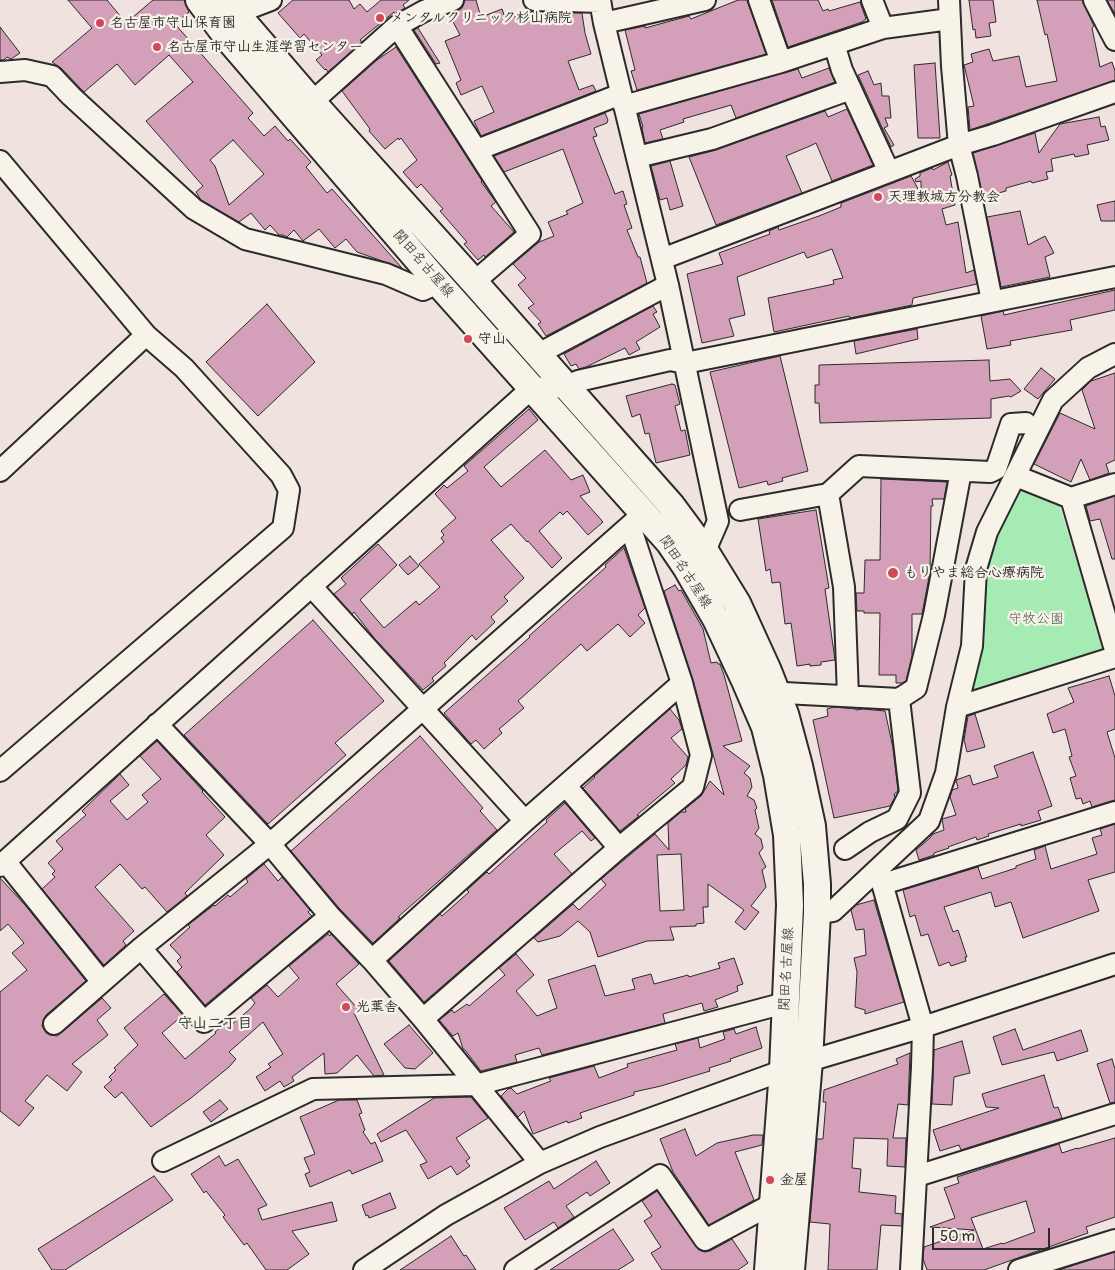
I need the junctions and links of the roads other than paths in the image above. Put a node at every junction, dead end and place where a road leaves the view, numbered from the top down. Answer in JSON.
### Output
{"nodes":[{"id":1,"x":199,"y":0,"type":"edge"},
{"id":2,"x":271,"y":0,"type":"edge"},
{"id":3,"x":453,"y":0,"type":"edge"},
{"id":4,"x":534,"y":0,"type":"edge"},
{"id":5,"x":705,"y":0,"type":"edge"},
{"id":6,"x":760,"y":0,"type":"edge"},
{"id":7,"x":872,"y":0,"type":"edge"},
{"id":8,"x":1094,"y":0,"type":"edge"},
{"id":9,"x":600,"y":1,"type":"edge"},
{"id":10,"x":421,"y":5,"type":"edge"},
{"id":11,"x":234,"y":8,"type":"edge"},
{"id":12,"x":949,"y":9,"type":"edge"},
{"id":13,"x":604,"y":23,"type":"junction"},
{"id":14,"x":397,"y":26,"type":"junction"},
{"id":15,"x":883,"y":28,"type":"junction"},
{"id":16,"x":1115,"y":40,"type":"edge"},
{"id":17,"x":834,"y":44,"type":"junction"},
{"id":18,"x":781,"y":62,"type":"junction"},
{"id":19,"x":0,"y":72,"type":"edge"},
{"id":20,"x":850,"y":89,"type":"junction"},
{"id":21,"x":1115,"y":92,"type":"edge"},
{"id":22,"x":623,"y":100,"type":"junction"},
{"id":23,"x":312,"y":102,"type":"junction"},
{"id":24,"x":959,"y":145,"type":"junction"},
{"id":25,"x":477,"y":150,"type":"junction"},
{"id":26,"x":637,"y":157,"type":"junction"},
{"id":27,"x":0,"y":161,"type":"edge"},
{"id":28,"x":889,"y":172,"type":"junction"},
{"id":29,"x":662,"y":258,"type":"junction"},
{"id":30,"x":1115,"y":277,"type":"edge"},
{"id":31,"x":474,"y":282,"type":"junction"},
{"id":32,"x":438,"y":283,"type":"junction"},
{"id":33,"x":668,"y":285,"type":"junction"},
{"id":34,"x":992,"y":301,"type":"junction"},
{"id":35,"x":146,"y":335,"type":"junction"},
{"id":36,"x":538,"y":354,"type":"junction"},
{"id":37,"x":1115,"y":354,"type":"edge"},
{"id":38,"x":685,"y":363,"type":"junction"},
{"id":39,"x":568,"y":386,"type":"junction"},
{"id":40,"x":532,"y":388,"type":"junction"},
{"id":41,"x":1026,"y":423,"type":"dead end"},
{"id":42,"x":0,"y":471,"type":"edge"},
{"id":43,"x":961,"y":471,"type":"junction"},
{"id":44,"x":1016,"y":476,"type":"junction"},
{"id":45,"x":1115,"y":484,"type":"edge"},
{"id":46,"x":828,"y":494,"type":"junction"},
{"id":47,"x":1071,"y":498,"type":"junction"},
{"id":48,"x":740,"y":510,"type":"dead end"},
{"id":49,"x":637,"y":520,"type":"junction"},
{"id":50,"x":705,"y":551,"type":"junction"},
{"id":51,"x":311,"y":586,"type":"junction"},
{"id":52,"x":1115,"y":650,"type":"edge"},
{"id":53,"x":1115,"y":657,"type":"edge"},
{"id":54,"x":682,"y":683,"type":"junction"},
{"id":55,"x":784,"y":693,"type":"dead end"},
{"id":56,"x":848,"y":696,"type":"junction"},
{"id":57,"x":899,"y":699,"type":"junction"},
{"id":58,"x":957,"y":707,"type":"junction"},
{"id":59,"x":423,"y":708,"type":"junction"},
{"id":60,"x":157,"y":724,"type":"junction"},
{"id":61,"x":0,"y":771,"type":"edge"},
{"id":62,"x":566,"y":786,"type":"junction"},
{"id":63,"x":1115,"y":812,"type":"edge"},
{"id":64,"x":525,"y":821,"type":"junction"},
{"id":65,"x":270,"y":844,"type":"junction"},
{"id":66,"x":619,"y":848,"type":"junction"},
{"id":67,"x":846,"y":849,"type":"dead end"},
{"id":68,"x":2,"y":863,"type":"edge"},
{"id":69,"x":880,"y":877,"type":"junction"},
{"id":70,"x":817,"y":913,"type":"junction"},
{"id":71,"x":330,"y":916,"type":"junction"},
{"id":72,"x":141,"y":948,"type":"junction"},
{"id":73,"x":372,"y":960,"type":"junction"},
{"id":74,"x":1115,"y":964,"type":"edge"},
{"id":75,"x":102,"y":982,"type":"junction"},
{"id":76,"x":785,"y":1003,"type":"junction"},
{"id":77,"x":423,"y":1019,"type":"junction"},
{"id":78,"x":54,"y":1024,"type":"dead end"},
{"id":79,"x":923,"y":1027,"type":"junction"},
{"id":80,"x":809,"y":1061,"type":"junction"},
{"id":81,"x":783,"y":1070,"type":"junction"},
{"id":82,"x":476,"y":1086,"type":"junction"},
{"id":83,"x":1115,"y":1114,"type":"edge"},
{"id":84,"x":163,"y":1161,"type":"dead end"},
{"id":85,"x":540,"y":1163,"type":"junction"},
{"id":86,"x":917,"y":1176,"type":"junction"},
{"id":87,"x":774,"y":1203,"type":"junction"},
{"id":88,"x":1115,"y":1240,"type":"edge"},
{"id":89,"x":366,"y":1270,"type":"edge"},
{"id":90,"x":515,"y":1270,"type":"edge"},
{"id":91,"x":768,"y":1270,"type":"edge"},
{"id":92,"x":791,"y":1270,"type":"edge"},
{"id":93,"x":911,"y":1270,"type":"edge"},
{"id":94,"x":1019,"y":1270,"type":"edge"}],
"edges":[{"from":1,"to":32,"type":"main road","name":"関田名古屋線"},
{"from":2,"to":11,"type":"street"},
{"from":3,"to":10,"type":"street"},
{"from":4,"to":9,"type":"street"},
{"from":5,"to":13,"type":"street"},
{"from":6,"to":18,"type":"street"},
{"from":7,"to":15,"type":"street"},
{"from":8,"to":16,"type":"street"},
{"from":9,"to":13,"type":"street"},
{"from":10,"to":14,"type":"street"},
{"from":11,"to":23,"type":"main road","name":"関田名古屋線"},
{"from":12,"to":15,"type":"street"},
{"from":12,"to":24,"type":"street"},
{"from":13,"to":22,"type":"street"},
{"from":14,"to":23,"type":"street"},
{"from":14,"to":25,"type":"street"},
{"from":15,"to":17,"type":"street"},
{"from":17,"to":18,"type":"street"},
{"from":17,"to":20,"type":"street"},
{"from":18,"to":22,"type":"street"},
{"from":19,"to":32,"type":"street"},
{"from":20,"to":26,"type":"street"},
{"from":20,"to":28,"type":"street"},
{"from":21,"to":24,"type":"street"},
{"from":22,"to":25,"type":"street"},
{"from":22,"to":26,"type":"street"},
{"from":23,"to":31,"type":"main road","name":"関田名古屋線"},
{"from":24,"to":28,"type":"street"},
{"from":24,"to":34,"type":"street"},
{"from":25,"to":31,"type":"street"},
{"from":26,"to":29,"type":"street"},
{"from":27,"to":35,"type":"street"},
{"from":28,"to":29,"type":"street"},
{"from":29,"to":33,"type":"street"},
{"from":30,"to":34,"type":"street"},
{"from":31,"to":36,"type":"main road","name":"関田名古屋線"},
{"from":32,"to":40,"type":"main road","name":"関田名古屋線"},
{"from":33,"to":36,"type":"street"},
{"from":33,"to":38,"type":"street"},
{"from":34,"to":38,"type":"street"},
{"from":35,"to":42,"type":"street"},
{"from":35,"to":61,"type":"street"},
{"from":36,"to":39,"type":"main road","name":"関田名古屋線"},
{"from":37,"to":44,"type":"street"},
{"from":38,"to":39,"type":"street"},
{"from":38,"to":50,"type":"street"},
{"from":39,"to":40,"type":"street"},
{"from":39,"to":50,"type":"main road","name":"関田名古屋線"},
{"from":40,"to":49,"type":"main road","name":"関田名古屋線"},
{"from":40,"to":51,"type":"street"},
{"from":41,"to":43,"type":"street"},
{"from":43,"to":46,"type":"street"},
{"from":43,"to":57,"type":"street"},
{"from":44,"to":47,"type":"street"},
{"from":44,"to":58,"type":"street"},
{"from":45,"to":47,"type":"street"},
{"from":46,"to":48,"type":"street"},
{"from":46,"to":56,"type":"street"},
{"from":47,"to":52,"type":"street"},
{"from":49,"to":54,"type":"street"},
{"from":49,"to":59,"type":"street"},
{"from":49,"to":76,"type":"main road","name":"関田名古屋線"},
{"from":50,"to":70,"type":"main road","name":"関田名古屋線"},
{"from":51,"to":59,"type":"street"},
{"from":51,"to":60,"type":"street"},
{"from":53,"to":58,"type":"street"},
{"from":54,"to":62,"type":"street"},
{"from":54,"to":66,"type":"street"},
{"from":55,"to":56,"type":"street"},
{"from":56,"to":57,"type":"street"},
{"from":57,"to":67,"type":"street"},
{"from":58,"to":69,"type":"street"},
{"from":59,"to":64,"type":"street"},
{"from":59,"to":65,"type":"street"},
{"from":60,"to":65,"type":"street"},
{"from":60,"to":68,"type":"street"},
{"from":62,"to":64,"type":"street"},
{"from":62,"to":66,"type":"street"},
{"from":63,"to":69,"type":"street"},
{"from":64,"to":73,"type":"street"},
{"from":65,"to":71,"type":"street"},
{"from":65,"to":72,"type":"street"},
{"from":66,"to":77,"type":"street"},
{"from":68,"to":75,"type":"street"},
{"from":69,"to":70,"type":"street"},
{"from":69,"to":79,"type":"street"},
{"from":70,"to":80,"type":"main road","name":"関田名古屋線"},
{"from":71,"to":72,"type":"street"},
{"from":71,"to":73,"type":"street"},
{"from":72,"to":75,"type":"street"},
{"from":73,"to":77,"type":"street"},
{"from":74,"to":79,"type":"street"},
{"from":75,"to":78,"type":"street"},
{"from":76,"to":81,"type":"main road","name":"関田名古屋線"},
{"from":76,"to":82,"type":"street"},
{"from":77,"to":82,"type":"street"},
{"from":79,"to":80,"type":"street"},
{"from":79,"to":86,"type":"street"},
{"from":80,"to":81,"type":"street"},
{"from":80,"to":92,"type":"main road","name":"関田名古屋線"},
{"from":81,"to":85,"type":"street"},
{"from":81,"to":87,"type":"main road","name":"関田名古屋線"},
{"from":82,"to":84,"type":"street"},
{"from":82,"to":85,"type":"street"},
{"from":83,"to":86,"type":"street"},
{"from":85,"to":89,"type":"street"},
{"from":86,"to":93,"type":"street"},
{"from":87,"to":90,"type":"street"},
{"from":87,"to":91,"type":"main road","name":"関田名古屋線"},
{"from":88,"to":94,"type":"street"}]}
